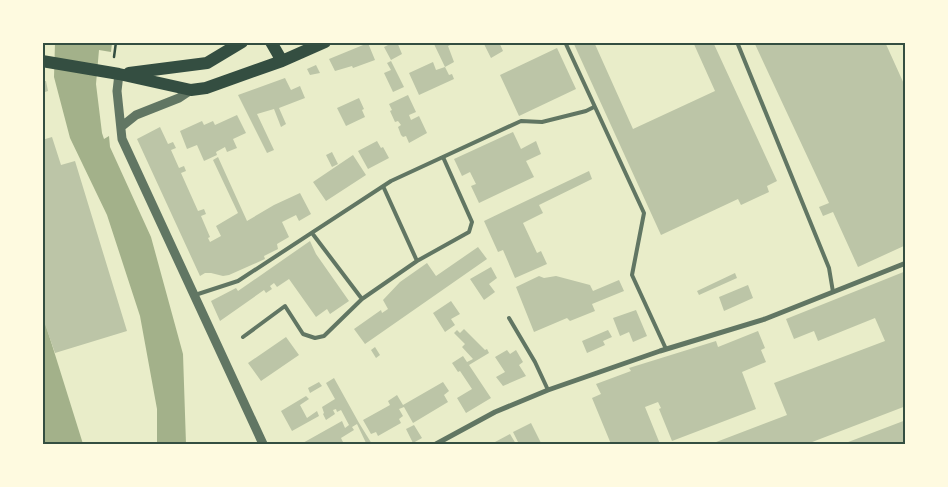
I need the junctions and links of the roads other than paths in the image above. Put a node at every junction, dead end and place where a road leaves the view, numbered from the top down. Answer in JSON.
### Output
{"nodes":[{"id":1,"x":242,"y":42,"type":"edge"},
{"id":2,"x":271,"y":42,"type":"edge"},
{"id":3,"x":324,"y":42,"type":"edge"},
{"id":4,"x":564,"y":42,"type":"edge"},
{"id":5,"x":737,"y":42,"type":"edge"},
{"id":6,"x":45,"y":61,"type":"edge"},
{"id":7,"x":282,"y":61,"type":"junction"},
{"id":8,"x":119,"y":74,"type":"junction"},
{"id":9,"x":190,"y":90,"type":"junction"},
{"id":10,"x":594,"y":107,"type":"junction"},
{"id":11,"x":121,"y":127,"type":"junction"},
{"id":12,"x":443,"y":157,"type":"junction"},
{"id":13,"x":383,"y":186,"type":"junction"},
{"id":14,"x":312,"y":233,"type":"junction"},
{"id":15,"x":417,"y":261,"type":"junction"},
{"id":16,"x":906,"y":263,"type":"edge"},
{"id":17,"x":833,"y":292,"type":"junction"},
{"id":18,"x":195,"y":295,"type":"junction"},
{"id":19,"x":362,"y":299,"type":"junction"},
{"id":20,"x":509,"y":318,"type":"dead end"},
{"id":21,"x":243,"y":337,"type":"dead end"},
{"id":22,"x":666,"y":349,"type":"junction"},
{"id":23,"x":548,"y":390,"type":"junction"},
{"id":24,"x":263,"y":444,"type":"edge"},
{"id":25,"x":436,"y":444,"type":"edge"}],
"edges":[{"from":1,"to":8,"type":"main road"},
{"from":2,"to":7,"type":"main road"},
{"from":3,"to":7,"type":"main road"},
{"from":4,"to":10,"type":"lane"},
{"from":5,"to":17,"type":"lane"},
{"from":6,"to":8,"type":"main road"},
{"from":7,"to":9,"type":"main road"},
{"from":8,"to":9,"type":"main road"},
{"from":8,"to":11,"type":"street"},
{"from":9,"to":11,"type":"street"},
{"from":10,"to":12,"type":"lane"},
{"from":10,"to":22,"type":"lane"},
{"from":11,"to":18,"type":"street"},
{"from":12,"to":13,"type":"lane"},
{"from":12,"to":15,"type":"lane"},
{"from":13,"to":14,"type":"lane"},
{"from":13,"to":15,"type":"lane"},
{"from":14,"to":18,"type":"lane"},
{"from":14,"to":19,"type":"lane"},
{"from":15,"to":19,"type":"lane"},
{"from":16,"to":17,"type":"street"},
{"from":17,"to":22,"type":"street"},
{"from":18,"to":24,"type":"street"},
{"from":19,"to":21,"type":"lane"},
{"from":20,"to":23,"type":"lane"},
{"from":22,"to":23,"type":"street"},
{"from":23,"to":25,"type":"street"}]}
